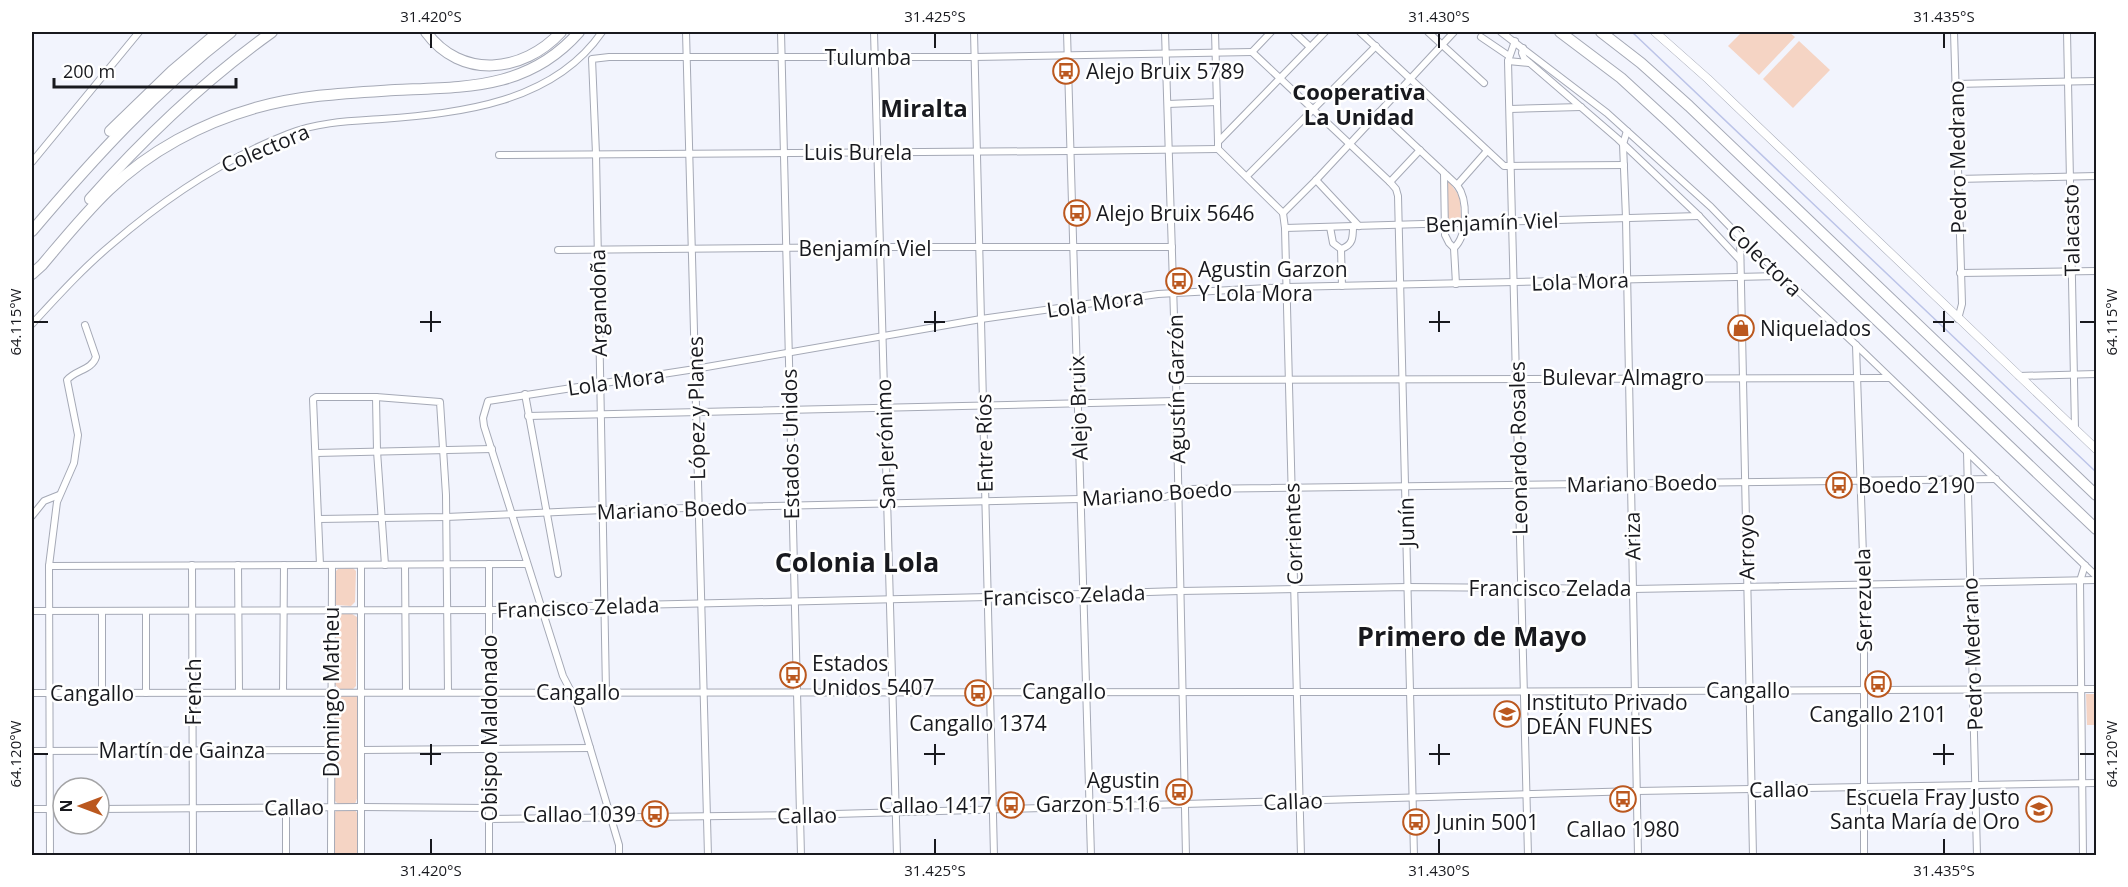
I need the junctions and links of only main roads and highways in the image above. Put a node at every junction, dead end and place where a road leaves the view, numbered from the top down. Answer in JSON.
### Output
{"nodes":[{"id":1,"x":218,"y":32,"type":"edge"},
{"id":2,"x":231,"y":32,"type":"edge"},
{"id":3,"x":272,"y":32,"type":"edge"},
{"id":4,"x":426,"y":32,"type":"edge"},
{"id":5,"x":561,"y":32,"type":"edge"},
{"id":6,"x":579,"y":32,"type":"edge"},
{"id":7,"x":1560,"y":32,"type":"edge"},
{"id":8,"x":1601,"y":32,"type":"edge"},
{"id":9,"x":63,"y":193,"type":"junction"},
{"id":10,"x":32,"y":231,"type":"edge"},
{"id":11,"x":32,"y":268,"type":"edge"},
{"id":12,"x":32,"y":274,"type":"edge"},
{"id":13,"x":2097,"y":495,"type":"edge"},
{"id":14,"x":2097,"y":529,"type":"edge"}],
"edges":[{"from":1,"to":9,"type":"highway"},
{"from":2,"to":9,"type":"highway"},
{"from":3,"to":11,"type":"highway"},
{"from":4,"to":5,"type":"highway"},
{"from":6,"to":12,"type":"highway"},
{"from":7,"to":14,"type":"highway"},
{"from":8,"to":13,"type":"highway"},
{"from":9,"to":10,"type":"highway"}]}
